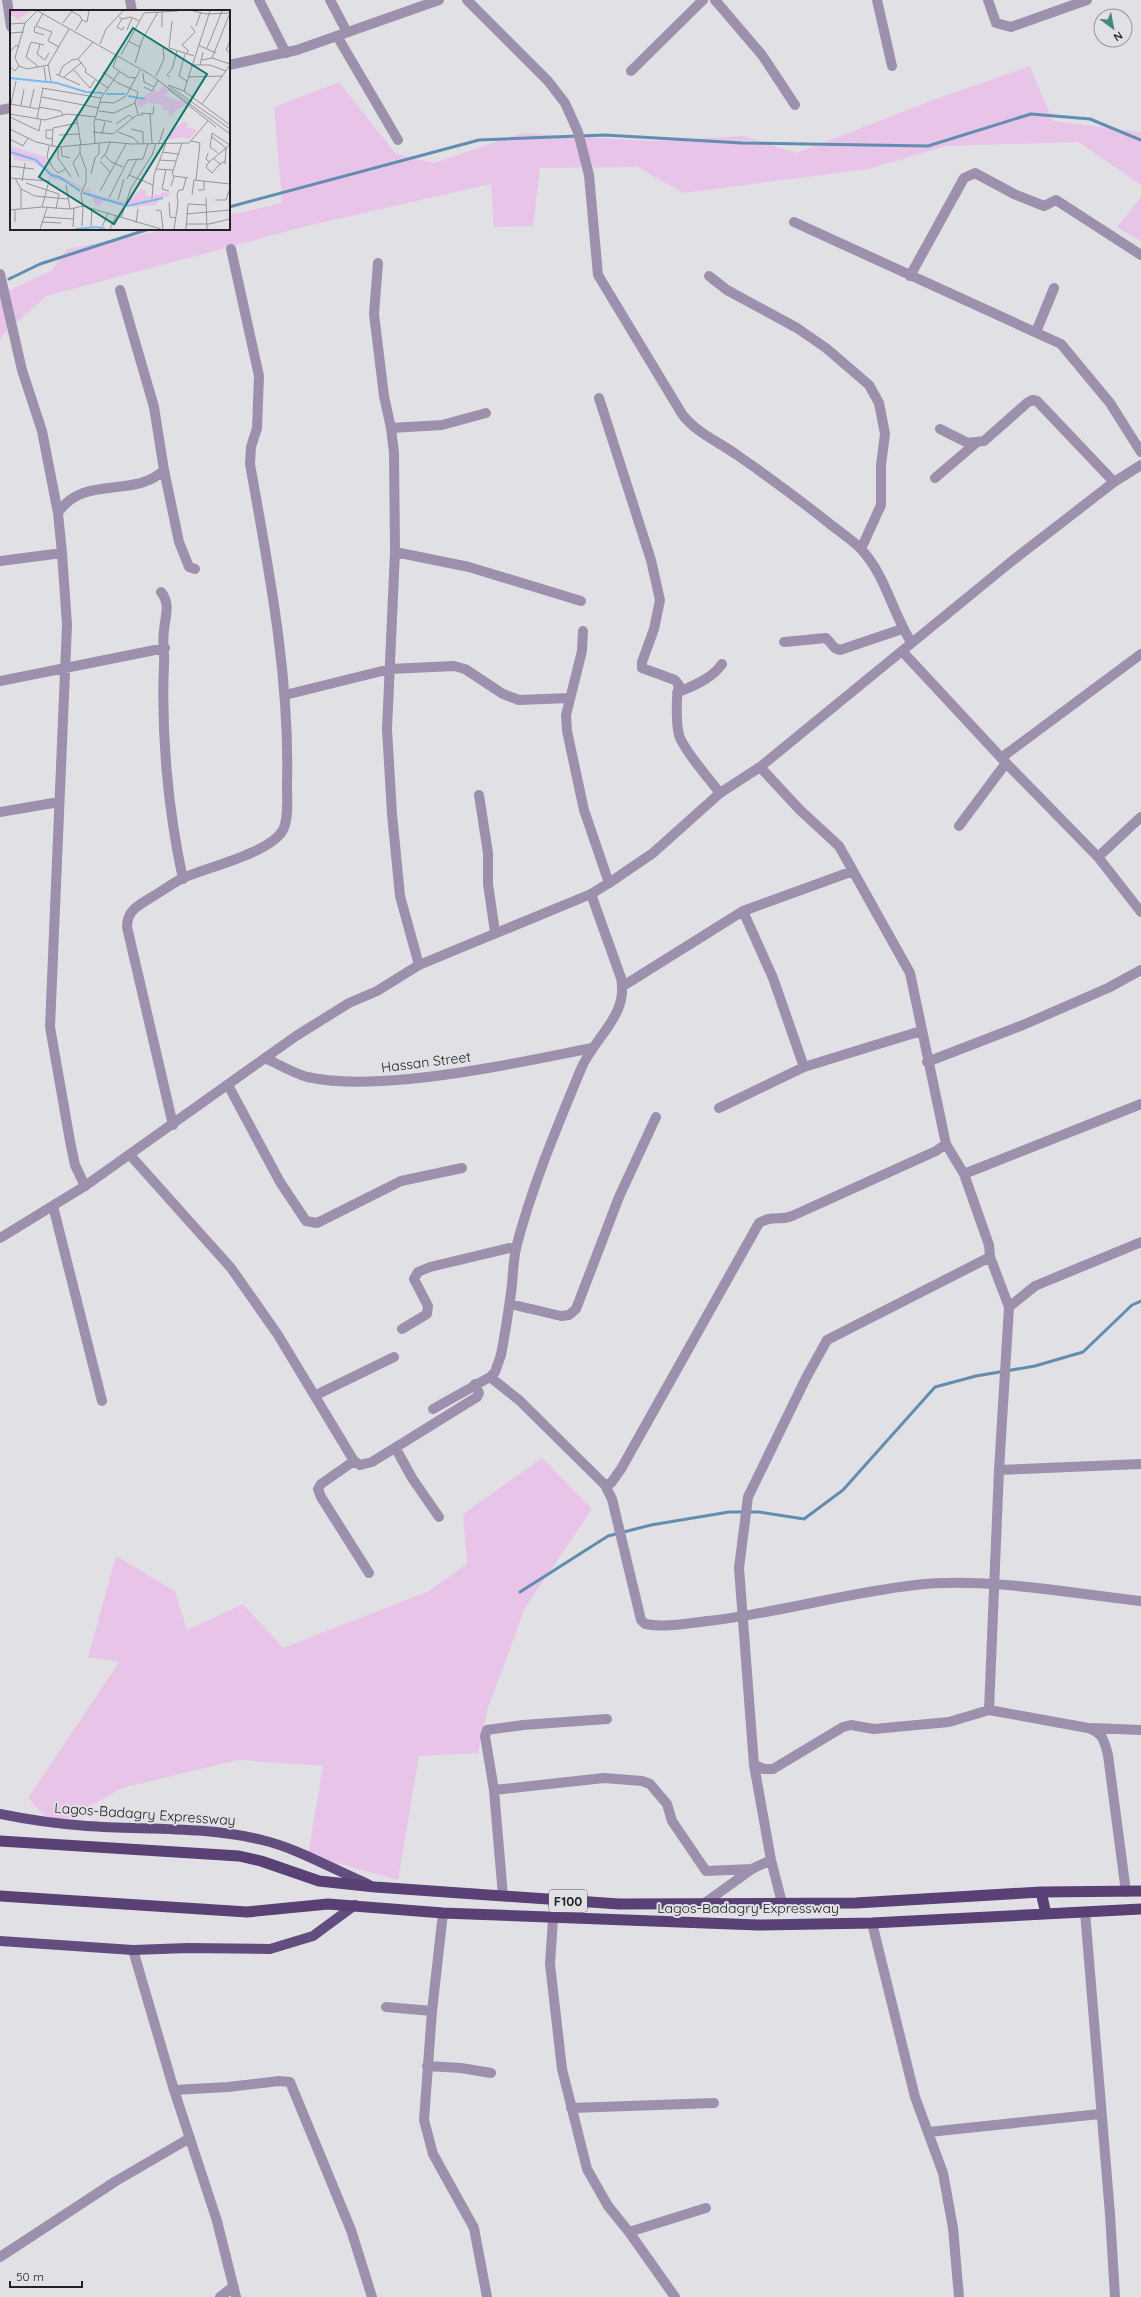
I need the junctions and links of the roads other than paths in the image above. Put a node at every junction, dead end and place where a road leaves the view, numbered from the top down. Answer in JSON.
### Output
{"nodes":[{"id":1,"x":7,"y":0,"type":"edge"},
{"id":2,"x":130,"y":0,"type":"edge"},
{"id":3,"x":259,"y":0,"type":"edge"},
{"id":4,"x":330,"y":0,"type":"edge"},
{"id":5,"x":439,"y":0,"type":"edge"},
{"id":6,"x":467,"y":0,"type":"edge"},
{"id":7,"x":703,"y":0,"type":"edge"},
{"id":8,"x":715,"y":0,"type":"edge"},
{"id":9,"x":878,"y":0,"type":"edge"},
{"id":10,"x":988,"y":0,"type":"edge"},
{"id":11,"x":1087,"y":0,"type":"edge"},
{"id":12,"x":132,"y":10,"type":"edge"},
{"id":13,"x":10,"y":20,"type":"edge"},
{"id":14,"x":347,"y":32,"type":"junction"},
{"id":15,"x":337,"y":36,"type":"junction"},
{"id":16,"x":286,"y":53,"type":"junction"},
{"id":17,"x":230,"y":65,"type":"edge"},
{"id":18,"x":892,"y":66,"type":"dead end"},
{"id":19,"x":631,"y":71,"type":"dead end"},
{"id":20,"x":795,"y":105,"type":"dead end"},
{"id":21,"x":10,"y":108,"type":"edge"},
{"id":22,"x":0,"y":110,"type":"edge"},
{"id":23,"x":398,"y":140,"type":"dead end"},
{"id":24,"x":794,"y":222,"type":"dead end"},
{"id":25,"x":231,"y":249,"type":"dead end"},
{"id":26,"x":1141,"y":255,"type":"edge"},
{"id":27,"x":378,"y":263,"type":"dead end"},
{"id":28,"x":708,"y":276,"type":"dead end"},
{"id":29,"x":910,"y":276,"type":"junction"},
{"id":30,"x":1,"y":278,"type":"edge"},
{"id":31,"x":1054,"y":288,"type":"dead end"},
{"id":32,"x":120,"y":290,"type":"dead end"},
{"id":33,"x":1036,"y":332,"type":"junction"},
{"id":34,"x":599,"y":398,"type":"dead end"},
{"id":35,"x":486,"y":413,"type":"dead end"},
{"id":36,"x":391,"y":428,"type":"junction"},
{"id":37,"x":940,"y":429,"type":"dead end"},
{"id":38,"x":976,"y":443,"type":"junction"},
{"id":39,"x":1141,"y":452,"type":"edge"},
{"id":40,"x":1141,"y":465,"type":"edge"},
{"id":41,"x":164,"y":470,"type":"junction"},
{"id":42,"x":935,"y":478,"type":"dead end"},
{"id":43,"x":1114,"y":482,"type":"junction"},
{"id":44,"x":58,"y":513,"type":"junction"},
{"id":45,"x":861,"y":549,"type":"junction"},
{"id":46,"x":395,"y":552,"type":"junction"},
{"id":47,"x":62,"y":553,"type":"junction"},
{"id":48,"x":0,"y":562,"type":"edge"},
{"id":49,"x":195,"y":569,"type":"dead end"},
{"id":50,"x":161,"y":592,"type":"dead end"},
{"id":51,"x":581,"y":601,"type":"dead end"},
{"id":52,"x":902,"y":629,"type":"junction"},
{"id":53,"x":583,"y":631,"type":"dead end"},
{"id":54,"x":784,"y":642,"type":"dead end"},
{"id":55,"x":911,"y":642,"type":"junction"},
{"id":56,"x":165,"y":648,"type":"junction"},
{"id":57,"x":902,"y":651,"type":"junction"},
{"id":58,"x":1141,"y":654,"type":"edge"},
{"id":59,"x":722,"y":664,"type":"dead end"},
{"id":60,"x":64,"y":667,"type":"junction"},
{"id":61,"x":390,"y":669,"type":"junction"},
{"id":62,"x":0,"y":681,"type":"edge"},
{"id":63,"x":677,"y":693,"type":"junction"},
{"id":64,"x":285,"y":695,"type":"junction"},
{"id":65,"x":569,"y":698,"type":"junction"},
{"id":66,"x":1004,"y":761,"type":"junction"},
{"id":67,"x":760,"y":767,"type":"junction"},
{"id":68,"x":720,"y":794,"type":"junction"},
{"id":69,"x":479,"y":795,"type":"dead end"},
{"id":70,"x":58,"y":802,"type":"junction"},
{"id":71,"x":0,"y":812,"type":"edge"},
{"id":72,"x":1141,"y":817,"type":"edge"},
{"id":73,"x":959,"y":826,"type":"dead end"},
{"id":74,"x":1098,"y":857,"type":"junction"},
{"id":75,"x":853,"y":871,"type":"junction"},
{"id":76,"x":182,"y":879,"type":"junction"},
{"id":77,"x":609,"y":883,"type":"junction"},
{"id":78,"x":592,"y":894,"type":"junction"},
{"id":79,"x":743,"y":911,"type":"junction"},
{"id":80,"x":1141,"y":912,"type":"edge"},
{"id":81,"x":495,"y":932,"type":"junction"},
{"id":82,"x":419,"y":965,"type":"junction"},
{"id":83,"x":1141,"y":970,"type":"edge"},
{"id":84,"x":623,"y":986,"type":"junction"},
{"id":85,"x":920,"y":1031,"type":"junction"},
{"id":86,"x":592,"y":1048,"type":"junction"},
{"id":87,"x":265,"y":1058,"type":"junction"},
{"id":88,"x":927,"y":1062,"type":"junction"},
{"id":89,"x":804,"y":1067,"type":"junction"},
{"id":90,"x":228,"y":1085,"type":"junction"},
{"id":91,"x":1141,"y":1104,"type":"edge"},
{"id":92,"x":719,"y":1108,"type":"dead end"},
{"id":93,"x":656,"y":1117,"type":"dead end"},
{"id":94,"x":173,"y":1125,"type":"junction"},
{"id":95,"x":946,"y":1144,"type":"junction"},
{"id":96,"x":130,"y":1155,"type":"junction"},
{"id":97,"x":462,"y":1168,"type":"dead end"},
{"id":98,"x":964,"y":1174,"type":"junction"},
{"id":99,"x":85,"y":1186,"type":"junction"},
{"id":100,"x":53,"y":1206,"type":"junction"},
{"id":101,"x":0,"y":1238,"type":"edge"},
{"id":102,"x":1141,"y":1242,"type":"edge"},
{"id":103,"x":516,"y":1249,"type":"junction"},
{"id":104,"x":990,"y":1257,"type":"junction"},
{"id":105,"x":510,"y":1304,"type":"junction"},
{"id":106,"x":1009,"y":1307,"type":"junction"},
{"id":107,"x":402,"y":1329,"type":"dead end"},
{"id":108,"x":394,"y":1357,"type":"dead end"},
{"id":109,"x":490,"y":1377,"type":"junction"},
{"id":110,"x":475,"y":1384,"type":"junction"},
{"id":111,"x":316,"y":1395,"type":"junction"},
{"id":112,"x":102,"y":1402,"type":"dead end"},
{"id":113,"x":433,"y":1409,"type":"dead end"},
{"id":114,"x":396,"y":1449,"type":"junction"},
{"id":115,"x":354,"y":1461,"type":"junction"},
{"id":116,"x":1141,"y":1464,"type":"edge"},
{"id":117,"x":999,"y":1470,"type":"junction"},
{"id":118,"x":605,"y":1485,"type":"junction"},
{"id":119,"x":439,"y":1516,"type":"dead end"},
{"id":120,"x":369,"y":1573,"type":"dead end"},
{"id":121,"x":995,"y":1583,"type":"junction"},
{"id":122,"x":1141,"y":1601,"type":"edge"},
{"id":123,"x":742,"y":1617,"type":"junction"},
{"id":124,"x":989,"y":1710,"type":"junction"},
{"id":125,"x":607,"y":1719,"type":"dead end"},
{"id":126,"x":1088,"y":1728,"type":"junction"},
{"id":127,"x":1141,"y":1730,"type":"edge"},
{"id":128,"x":754,"y":1765,"type":"junction"},
{"id":129,"x":494,"y":1790,"type":"junction"},
{"id":130,"x":0,"y":1814,"type":"edge"},
{"id":131,"x":0,"y":1841,"type":"edge"},
{"id":132,"x":770,"y":1860,"type":"junction"},
{"id":133,"x":752,"y":1869,"type":"junction"},
{"id":134,"x":376,"y":1887,"type":"junction"},
{"id":135,"x":1141,"y":1891,"type":"edge"},
{"id":136,"x":1041,"y":1892,"type":"junction"},
{"id":137,"x":1126,"y":1892,"type":"junction"},
{"id":138,"x":0,"y":1896,"type":"edge"},
{"id":139,"x":503,"y":1896,"type":"junction"},
{"id":140,"x":782,"y":1903,"type":"junction"},
{"id":141,"x":355,"y":1905,"type":"junction"},
{"id":142,"x":702,"y":1905,"type":"junction"},
{"id":143,"x":1141,"y":1909,"type":"edge"},
{"id":144,"x":1084,"y":1912,"type":"junction"},
{"id":145,"x":443,"y":1914,"type":"junction"},
{"id":146,"x":1046,"y":1914,"type":"junction"},
{"id":147,"x":553,"y":1919,"type":"junction"},
{"id":148,"x":872,"y":1923,"type":"junction"},
{"id":149,"x":0,"y":1941,"type":"edge"},
{"id":150,"x":133,"y":1950,"type":"junction"},
{"id":151,"x":386,"y":2007,"type":"dead end"},
{"id":152,"x":432,"y":2011,"type":"junction"},
{"id":153,"x":427,"y":2066,"type":"junction"},
{"id":154,"x":491,"y":2073,"type":"dead end"},
{"id":155,"x":174,"y":2090,"type":"junction"},
{"id":156,"x":714,"y":2103,"type":"dead end"},
{"id":157,"x":571,"y":2108,"type":"junction"},
{"id":158,"x":1100,"y":2114,"type":"junction"},
{"id":159,"x":929,"y":2132,"type":"junction"},
{"id":160,"x":190,"y":2138,"type":"junction"},
{"id":161,"x":706,"y":2208,"type":"dead end"},
{"id":162,"x":629,"y":2232,"type":"junction"},
{"id":163,"x":0,"y":2257,"type":"edge"},
{"id":164,"x":235,"y":2292,"type":"edge"},
{"id":165,"x":220,"y":2297,"type":"edge"},
{"id":166,"x":372,"y":2297,"type":"edge"},
{"id":167,"x":487,"y":2297,"type":"edge"},
{"id":168,"x":675,"y":2297,"type":"edge"},
{"id":169,"x":959,"y":2297,"type":"edge"},
{"id":170,"x":1115,"y":2297,"type":"edge"}],
"edges":[{"from":1,"to":13,"type":"street"},
{"from":2,"to":12,"type":"street"},
{"from":3,"to":16,"type":"street"},
{"from":4,"to":14,"type":"street"},
{"from":5,"to":14,"type":"street"},
{"from":6,"to":45,"type":"street"},
{"from":7,"to":19,"type":"street"},
{"from":8,"to":20,"type":"street"},
{"from":9,"to":18,"type":"street"},
{"from":10,"to":11,"type":"street"},
{"from":14,"to":15,"type":"street"},
{"from":15,"to":16,"type":"street"},
{"from":15,"to":23,"type":"street"},
{"from":16,"to":17,"type":"street"},
{"from":21,"to":22,"type":"street"},
{"from":24,"to":29,"type":"street"},
{"from":25,"to":64,"type":"street"},
{"from":26,"to":29,"type":"street"},
{"from":27,"to":36,"type":"street"},
{"from":28,"to":45,"type":"street"},
{"from":29,"to":33,"type":"street"},
{"from":30,"to":44,"type":"street"},
{"from":31,"to":33,"type":"street"},
{"from":32,"to":41,"type":"street"},
{"from":33,"to":39,"type":"street"},
{"from":34,"to":63,"type":"street"},
{"from":35,"to":36,"type":"street"},
{"from":36,"to":46,"type":"street"},
{"from":37,"to":38,"type":"street"},
{"from":38,"to":42,"type":"street"},
{"from":38,"to":43,"type":"street"},
{"from":40,"to":43,"type":"street"},
{"from":41,"to":44,"type":"street"},
{"from":41,"to":49,"type":"street"},
{"from":43,"to":55,"type":"street"},
{"from":44,"to":47,"type":"street"},
{"from":45,"to":52,"type":"street"},
{"from":46,"to":51,"type":"street"},
{"from":46,"to":61,"type":"street"},
{"from":47,"to":48,"type":"street"},
{"from":47,"to":60,"type":"street"},
{"from":50,"to":56,"type":"street"},
{"from":52,"to":54,"type":"street"},
{"from":52,"to":55,"type":"street"},
{"from":53,"to":65,"type":"street"},
{"from":55,"to":57,"type":"street"},
{"from":56,"to":60,"type":"street"},
{"from":56,"to":76,"type":"street"},
{"from":57,"to":66,"type":"street"},
{"from":57,"to":67,"type":"street"},
{"from":58,"to":66,"type":"street"},
{"from":59,"to":63,"type":"street"},
{"from":60,"to":62,"type":"street"},
{"from":60,"to":70,"type":"street"},
{"from":61,"to":64,"type":"street"},
{"from":61,"to":65,"type":"street"},
{"from":61,"to":82,"type":"street"},
{"from":63,"to":68,"type":"street"},
{"from":64,"to":76,"type":"street"},
{"from":65,"to":77,"type":"street"},
{"from":66,"to":73,"type":"street"},
{"from":66,"to":74,"type":"street"},
{"from":67,"to":68,"type":"street"},
{"from":67,"to":75,"type":"street"},
{"from":68,"to":77,"type":"street"},
{"from":69,"to":81,"type":"street"},
{"from":70,"to":71,"type":"street"},
{"from":70,"to":99,"type":"street"},
{"from":72,"to":74,"type":"street"},
{"from":74,"to":80,"type":"street"},
{"from":75,"to":79,"type":"street"},
{"from":75,"to":85,"type":"street"},
{"from":76,"to":94,"type":"street"},
{"from":77,"to":78,"type":"street"},
{"from":78,"to":81,"type":"street"},
{"from":78,"to":84,"type":"street"},
{"from":79,"to":84,"type":"street"},
{"from":79,"to":89,"type":"street"},
{"from":81,"to":82,"type":"street"},
{"from":82,"to":87,"type":"street"},
{"from":83,"to":88,"type":"street"},
{"from":84,"to":86,"type":"street"},
{"from":85,"to":88,"type":"street"},
{"from":85,"to":89,"type":"street"},
{"from":86,"to":87,"type":"street","name":"Hassan Street"},
{"from":86,"to":103,"type":"street"},
{"from":87,"to":90,"type":"street"},
{"from":88,"to":95,"type":"street"},
{"from":89,"to":92,"type":"street"},
{"from":90,"to":94,"type":"street"},
{"from":90,"to":97,"type":"street"},
{"from":91,"to":98,"type":"street"},
{"from":93,"to":105,"type":"street"},
{"from":94,"to":96,"type":"street"},
{"from":95,"to":98,"type":"street"},
{"from":95,"to":118,"type":"street"},
{"from":96,"to":99,"type":"street"},
{"from":96,"to":111,"type":"street"},
{"from":98,"to":104,"type":"street"},
{"from":99,"to":100,"type":"street"},
{"from":100,"to":101,"type":"street"},
{"from":100,"to":112,"type":"street"},
{"from":102,"to":106,"type":"street"},
{"from":103,"to":105,"type":"street"},
{"from":103,"to":107,"type":"street"},
{"from":104,"to":106,"type":"street"},
{"from":104,"to":123,"type":"street"},
{"from":105,"to":109,"type":"street"},
{"from":106,"to":117,"type":"street"},
{"from":108,"to":111,"type":"street"},
{"from":109,"to":110,"type":"street"},
{"from":109,"to":118,"type":"street"},
{"from":110,"to":113,"type":"street"},
{"from":110,"to":114,"type":"street"},
{"from":111,"to":115,"type":"street"},
{"from":114,"to":115,"type":"street"},
{"from":114,"to":119,"type":"street"},
{"from":115,"to":120,"type":"street"},
{"from":116,"to":117,"type":"street"},
{"from":117,"to":121,"type":"street"},
{"from":118,"to":123,"type":"street"},
{"from":121,"to":122,"type":"street"},
{"from":121,"to":123,"type":"street"},
{"from":121,"to":124,"type":"street"},
{"from":123,"to":128,"type":"street"},
{"from":124,"to":126,"type":"street"},
{"from":124,"to":128,"type":"street"},
{"from":125,"to":129,"type":"street"},
{"from":126,"to":127,"type":"street"},
{"from":126,"to":137,"type":"street"},
{"from":128,"to":132,"type":"street"},
{"from":129,"to":133,"type":"street"},
{"from":129,"to":139,"type":"street"},
{"from":130,"to":134,"type":"main road","name":"Lagos-Badagry Expressway"},
{"from":131,"to":134,"type":"highway","name":"Lagos-Badagry Expressway","number":"F100"},
{"from":132,"to":133,"type":"street"},
{"from":132,"to":140,"type":"street"},
{"from":133,"to":142,"type":"street"},
{"from":134,"to":139,"type":"highway","name":"Lagos-Badagry Expressway","number":"F100"},
{"from":135,"to":137,"type":"highway","name":"Lagos-Badagry Expressway","number":"F100"},
{"from":136,"to":137,"type":"highway","name":"Lagos-Badagry Expressway","number":"F100"},
{"from":136,"to":140,"type":"highway","name":"Lagos-Badagry Expressway","number":"F100"},
{"from":136,"to":146,"type":"highway"},
{"from":138,"to":141,"type":"highway","name":"Lagos-Badagry Expressway","number":"F100"},
{"from":139,"to":142,"type":"highway","name":"Lagos-Badagry Expressway","number":"F100"},
{"from":140,"to":142,"type":"highway","name":"Lagos-Badagry Expressway","number":"F100"},
{"from":141,"to":145,"type":"highway","name":"Lagos-Badagry Expressway","number":"F100"},
{"from":141,"to":150,"type":"main road"},
{"from":143,"to":144,"type":"highway","name":"Lagos-Badagry Expressway","number":"F100"},
{"from":144,"to":146,"type":"highway","name":"Lagos-Badagry Expressway","number":"F100"},
{"from":144,"to":158,"type":"street"},
{"from":145,"to":147,"type":"highway","name":"Lagos-Badagry Expressway","number":"F100"},
{"from":145,"to":152,"type":"street"},
{"from":146,"to":148,"type":"highway","name":"Lagos-Badagry Expressway","number":"F100"},
{"from":147,"to":148,"type":"highway","name":"Lagos-Badagry Expressway","number":"F100"},
{"from":147,"to":157,"type":"street"},
{"from":148,"to":159,"type":"street"},
{"from":149,"to":150,"type":"main road"},
{"from":150,"to":155,"type":"street"},
{"from":151,"to":152,"type":"street"},
{"from":152,"to":153,"type":"street"},
{"from":153,"to":154,"type":"street"},
{"from":153,"to":167,"type":"street"},
{"from":155,"to":160,"type":"street"},
{"from":155,"to":166,"type":"street"},
{"from":156,"to":157,"type":"street"},
{"from":157,"to":162,"type":"street"},
{"from":158,"to":159,"type":"street"},
{"from":158,"to":170,"type":"street"},
{"from":159,"to":169,"type":"street"},
{"from":160,"to":163,"type":"street"},
{"from":160,"to":164,"type":"street"},
{"from":161,"to":162,"type":"street"},
{"from":162,"to":168,"type":"street"},
{"from":164,"to":165,"type":"street"}]}
